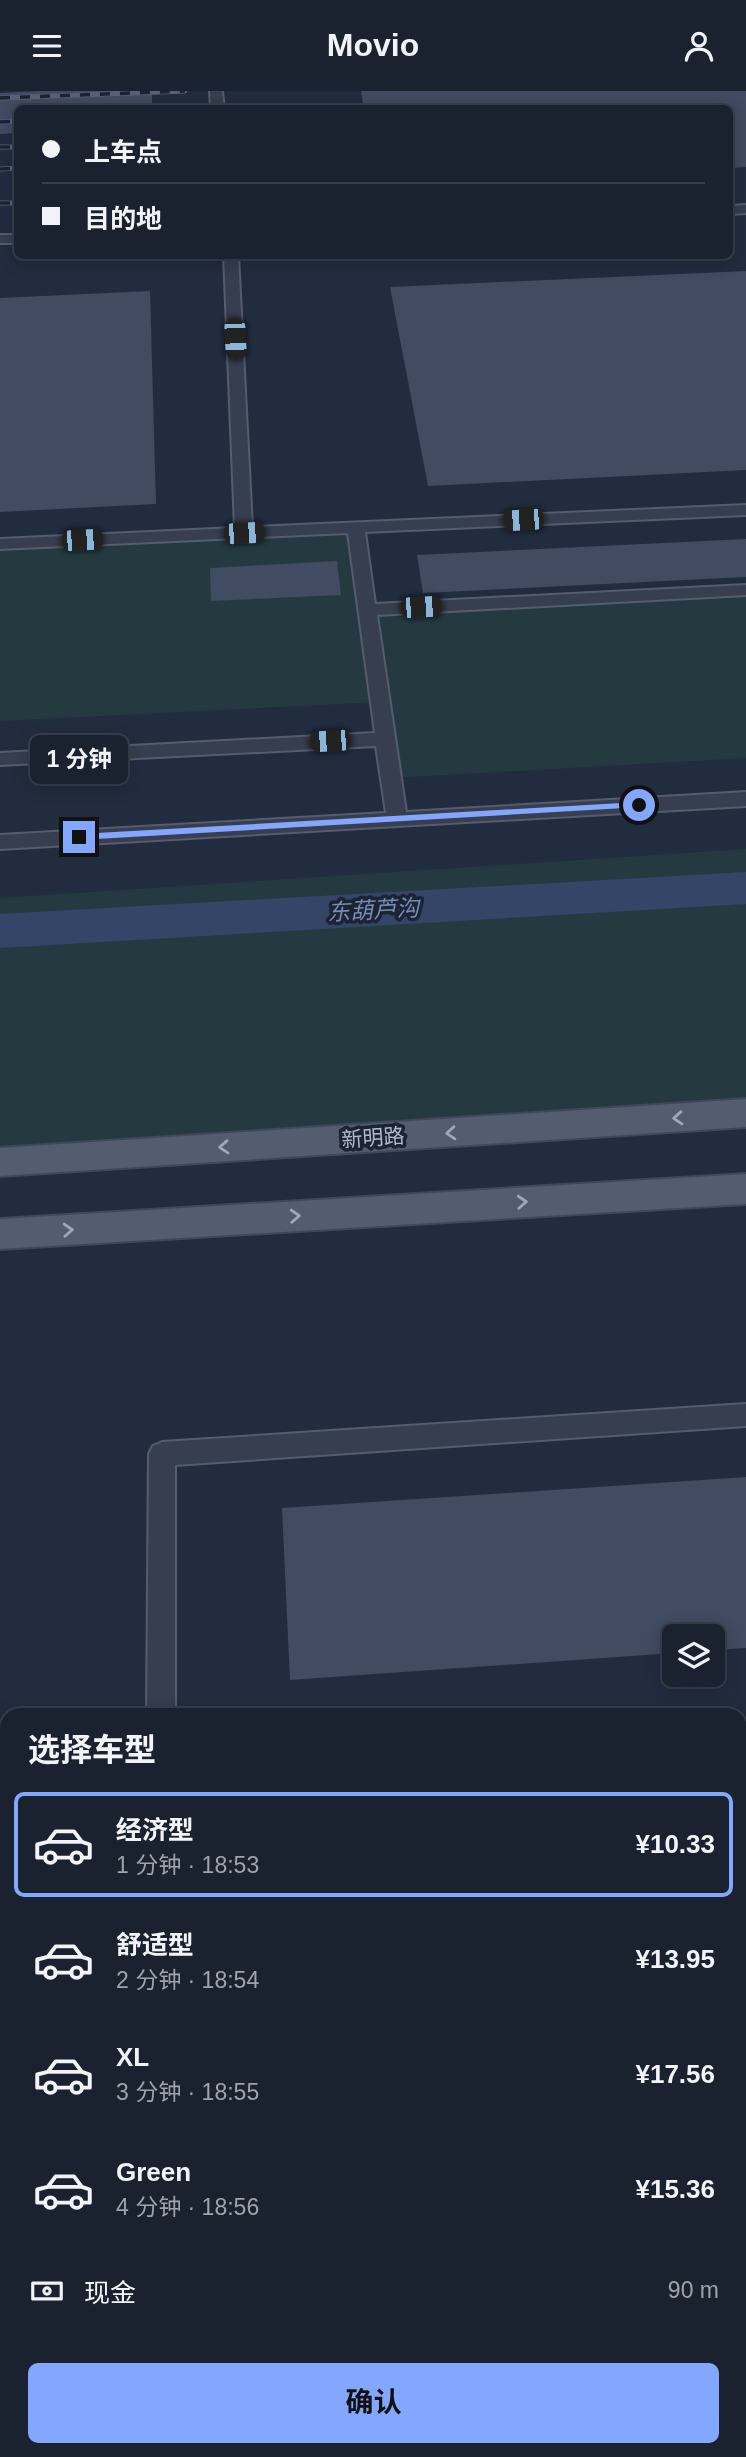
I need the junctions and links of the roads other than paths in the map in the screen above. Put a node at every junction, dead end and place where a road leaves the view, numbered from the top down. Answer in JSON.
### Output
{"nodes":[{"id":1,"x":232,"y":259,"type":"edge"},
{"id":2,"x":746,"y":510,"type":"edge"},
{"id":3,"x":356,"y":528,"type":"junction"},
{"id":4,"x":244,"y":533,"type":"junction"},
{"id":5,"x":0,"y":544,"type":"edge"},
{"id":6,"x":746,"y":590,"type":"edge"},
{"id":7,"x":367,"y":610,"type":"junction"},
{"id":8,"x":385,"y":739,"type":"junction"},
{"id":9,"x":0,"y":759,"type":"edge"},
{"id":10,"x":746,"y":799,"type":"edge"},
{"id":11,"x":397,"y":819,"type":"junction"},
{"id":12,"x":0,"y":842,"type":"edge"},
{"id":13,"x":746,"y":1114,"type":"edge"},
{"id":14,"x":0,"y":1162,"type":"edge"},
{"id":15,"x":746,"y":1189,"type":"edge"},
{"id":16,"x":0,"y":1234,"type":"edge"},
{"id":17,"x":746,"y":1415,"type":"edge"},
{"id":18,"x":161,"y":1708,"type":"edge"}],
"edges":[{"from":1,"to":4,"type":"lane"},
{"from":2,"to":3,"type":"lane"},
{"from":3,"to":4,"type":"lane"},
{"from":3,"to":7,"type":"lane"},
{"from":4,"to":5,"type":"lane"},
{"from":6,"to":7,"type":"lane"},
{"from":7,"to":8,"type":"lane"},
{"from":8,"to":9,"type":"lane"},
{"from":8,"to":11,"type":"lane"},
{"from":10,"to":11,"type":"lane"},
{"from":11,"to":12,"type":"lane"},
{"from":13,"to":14,"type":"main road","name":"新明路","one_way":true},
{"from":16,"to":15,"type":"main road","one_way":true},
{"from":17,"to":18,"type":"lane"}]}
